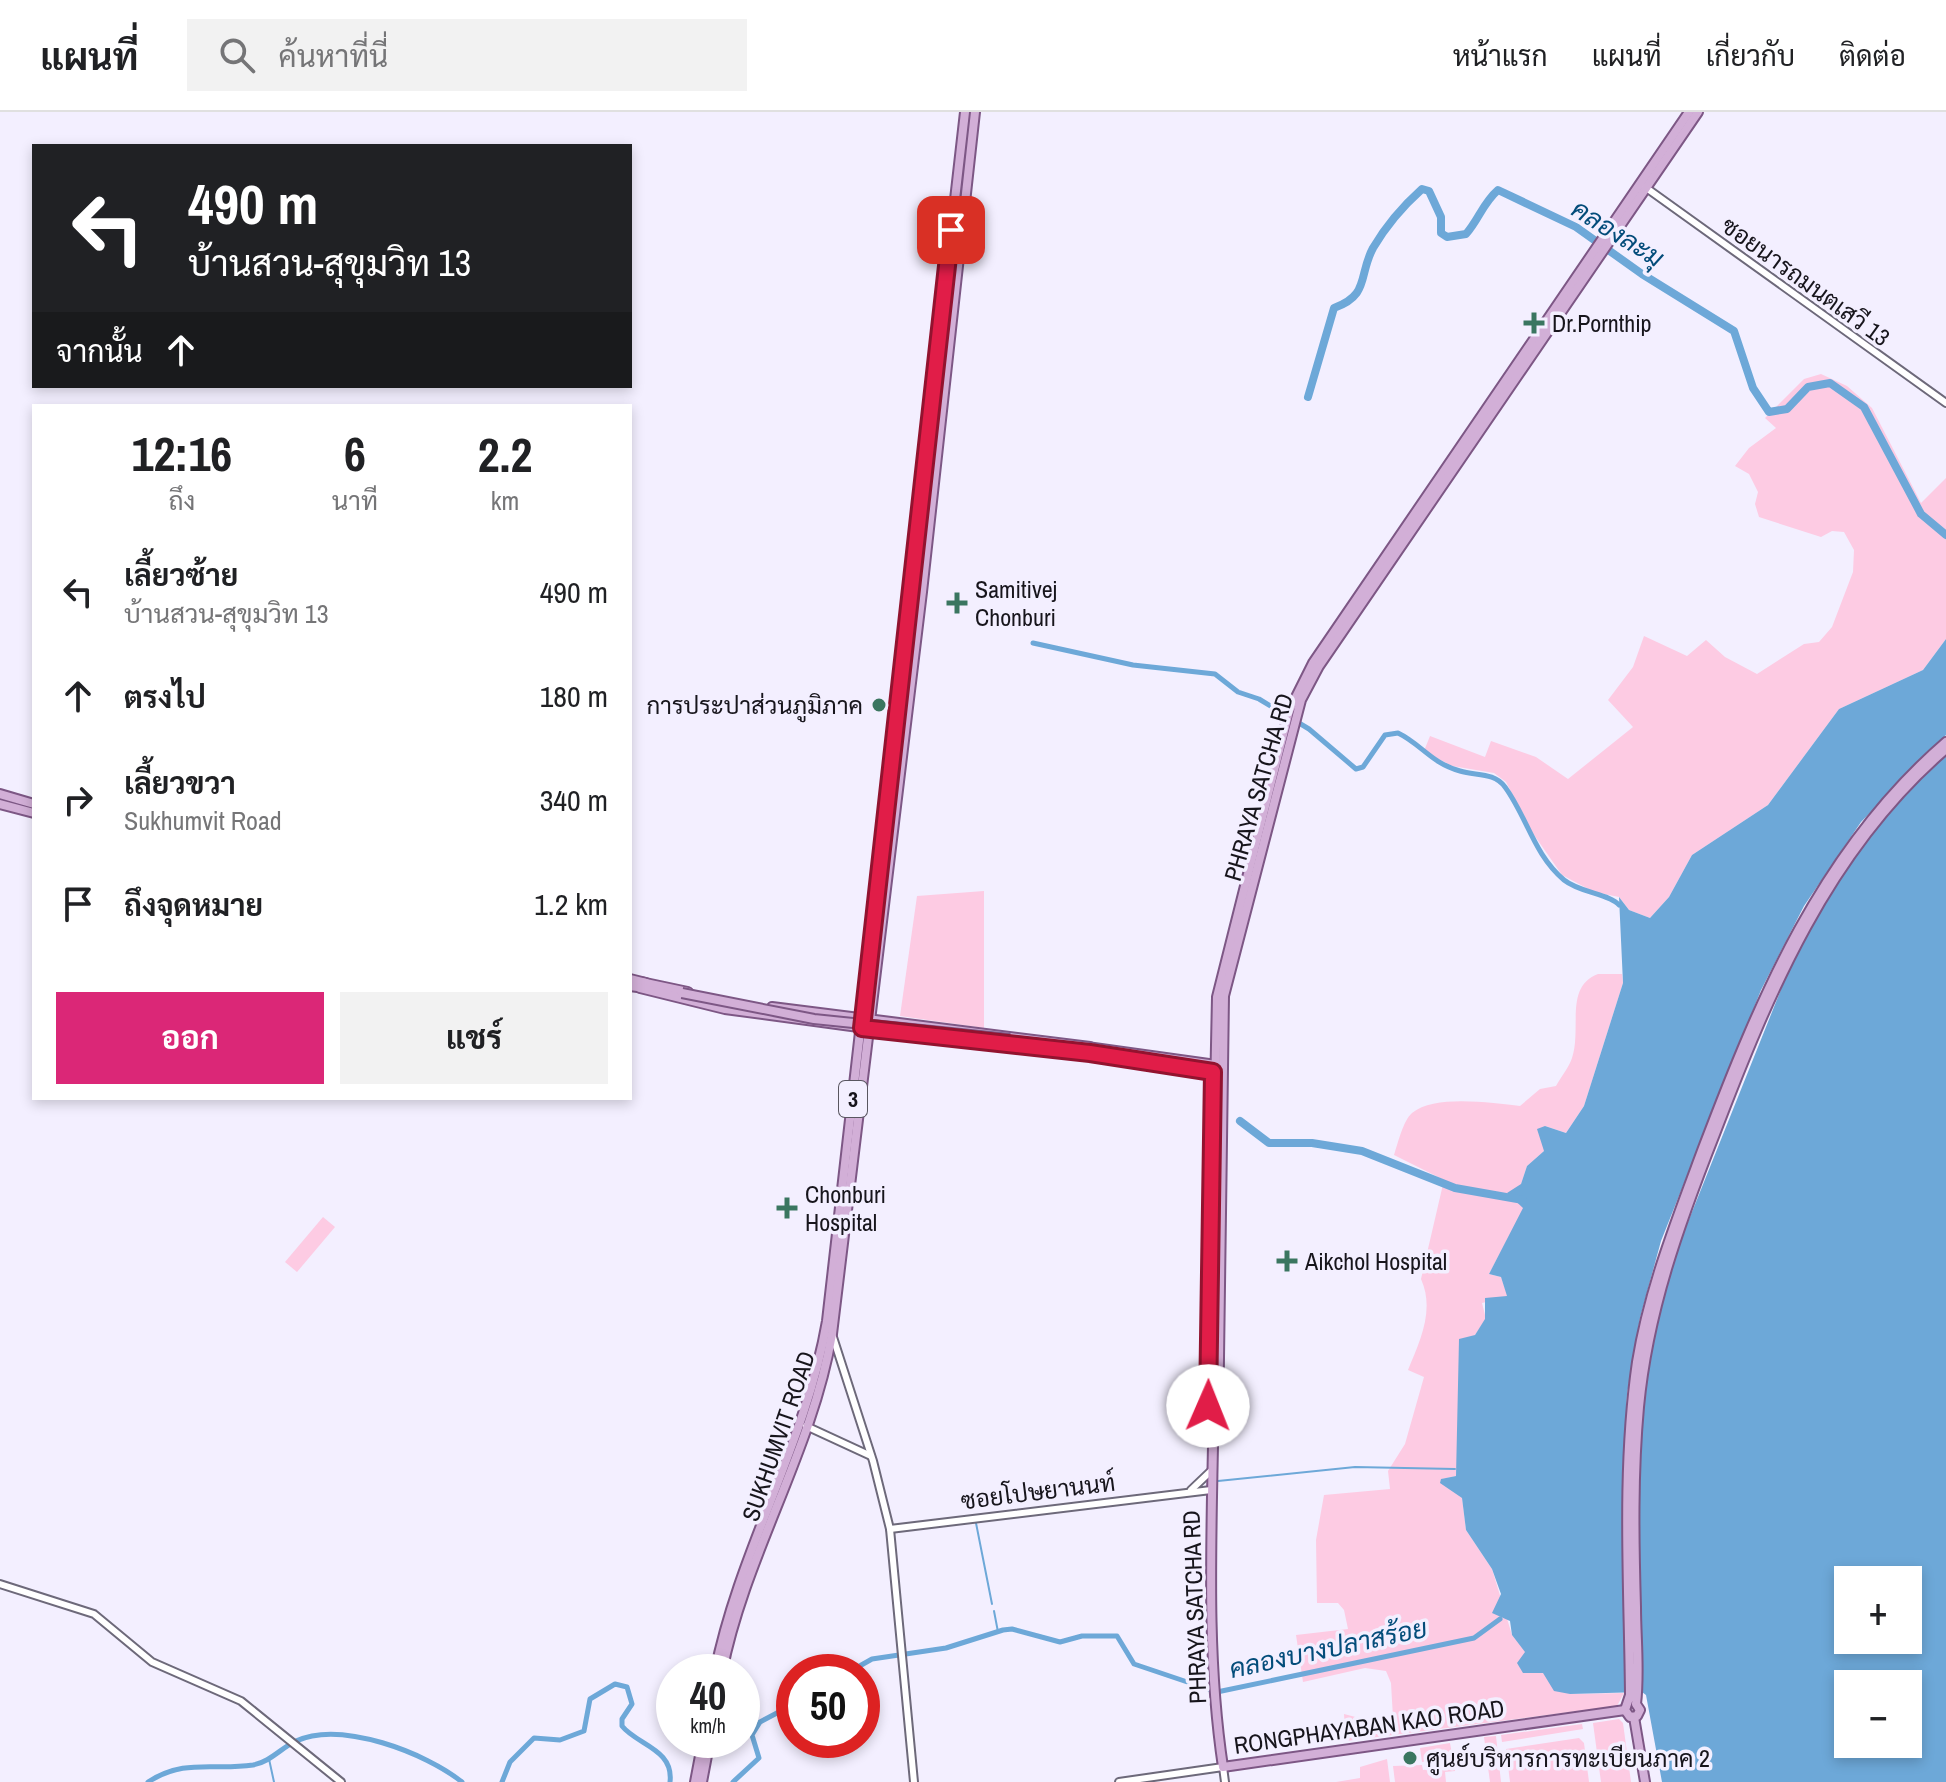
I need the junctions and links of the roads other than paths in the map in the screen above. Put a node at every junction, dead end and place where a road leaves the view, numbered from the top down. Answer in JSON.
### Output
{"nodes":[{"id":1,"x":965,"y":112,"type":"edge"},
{"id":2,"x":975,"y":112,"type":"edge"},
{"id":3,"x":1689,"y":112,"type":"edge"},
{"id":4,"x":1698,"y":112,"type":"edge"},
{"id":5,"x":1645,"y":187,"type":"junction"},
{"id":6,"x":1604,"y":243,"type":"junction"},
{"id":7,"x":940,"y":341,"type":"junction"},
{"id":8,"x":950,"y":342,"type":"junction"},
{"id":9,"x":1946,"y":403,"type":"edge"},
{"id":10,"x":1946,"y":742,"type":"edge"},
{"id":11,"x":1946,"y":749,"type":"edge"},
{"id":12,"x":3,"y":800,"type":"edge"},
{"id":13,"x":32,"y":804,"type":"edge"},
{"id":14,"x":32,"y":812,"type":"edge"},
{"id":15,"x":0,"y":816,"type":"edge"},
{"id":16,"x":637,"y":985,"type":"edge"},
{"id":17,"x":867,"y":1017,"type":"junction"},
{"id":18,"x":815,"y":1018,"type":"junction"},
{"id":19,"x":866,"y":1028,"type":"junction"},
{"id":20,"x":1090,"y":1050,"type":"junction"},
{"id":21,"x":1217,"y":1069,"type":"junction"},
{"id":22,"x":832,"y":1334,"type":"junction"},
{"id":23,"x":804,"y":1425,"type":"junction"},
{"id":24,"x":871,"y":1456,"type":"junction"},
{"id":25,"x":1212,"y":1470,"type":"junction"},
{"id":26,"x":1191,"y":1490,"type":"junction"},
{"id":27,"x":1211,"y":1490,"type":"junction"},
{"id":28,"x":890,"y":1529,"type":"junction"},
{"id":29,"x":754,"y":1553,"type":"junction"},
{"id":30,"x":0,"y":1584,"type":"edge"},
{"id":31,"x":719,"y":1654,"type":"edge"},
{"id":32,"x":726,"y":1654,"type":"edge"},
{"id":33,"x":1632,"y":1701,"type":"junction"},
{"id":34,"x":702,"y":1758,"type":"edge"},
{"id":35,"x":1223,"y":1767,"type":"junction"},
{"id":36,"x":699,"y":1781,"type":"edge"},
{"id":37,"x":341,"y":1782,"type":"edge"},
{"id":38,"x":914,"y":1782,"type":"edge"},
{"id":39,"x":1119,"y":1782,"type":"edge"},
{"id":40,"x":1225,"y":1782,"type":"edge"},
{"id":41,"x":1645,"y":1782,"type":"edge"}],
"edges":[{"from":1,"to":7,"type":"main road","name":"SUKHUMVIT ROAD","number":"3"},
{"from":2,"to":8,"type":"main road","name":"SUKHUMVIT ROAD","number":"3"},
{"from":3,"to":6,"type":"main road","name":"PHRAYA SATCHA RD"},
{"from":4,"to":5,"type":"main road","name":"PHRAYA SATCHA RD"},
{"from":5,"to":6,"type":"main road","name":"PHRAYA SATCHA RD"},
{"from":5,"to":9,"type":"street","name":"ซอยนารถมนตเสวี 13"},
{"from":6,"to":21,"type":"main road","name":"PHRAYA SATCHA RD"},
{"from":7,"to":8,"type":"main road"},
{"from":7,"to":17,"type":"main road","name":"SUKHUMVIT ROAD","number":"3"},
{"from":8,"to":17,"type":"main road","name":"SUKHUMVIT ROAD","number":"3"},
{"from":10,"to":33,"type":"main road"},
{"from":11,"to":33,"type":"main road"},
{"from":12,"to":13,"type":"main road"},
{"from":12,"to":14,"type":"main road"},
{"from":12,"to":15,"type":"street"},
{"from":16,"to":18,"type":"main road"},
{"from":16,"to":20,"type":"main road","bridge":true},
{"from":17,"to":18,"type":"main road"},
{"from":17,"to":19,"type":"main road","name":"SUKHUMVIT ROAD","number":"3"},
{"from":17,"to":20,"type":"main road"},
{"from":18,"to":19,"type":"main road"},
{"from":19,"to":20,"type":"main road"},
{"from":19,"to":22,"type":"main road","name":"SUKHUMVIT ROAD","number":"3"},
{"from":19,"to":23,"type":"main road","name":"SUKHUMVIT ROAD","number":"3"},
{"from":20,"to":21,"type":"main road"},
{"from":21,"to":25,"type":"main road","name":"PHRAYA SATCHA RD"},
{"from":22,"to":23,"type":"main road","name":"SUKHUMVIT ROAD","number":"3"},
{"from":22,"to":24,"type":"street"},
{"from":23,"to":24,"type":"street"},
{"from":23,"to":29,"type":"main road","name":"SUKHUMVIT ROAD","number":"3"},
{"from":24,"to":28,"type":"street"},
{"from":25,"to":26,"type":"street"},
{"from":25,"to":27,"type":"main road","name":"PHRAYA SATCHA RD"},
{"from":26,"to":27,"type":"street","name":"ซอยโปษยานนท์"},
{"from":26,"to":28,"type":"street","name":"ซอยโปษยานนท์"},
{"from":27,"to":35,"type":"main road","name":"PHRAYA SATCHA RD"},
{"from":28,"to":38,"type":"street"},
{"from":29,"to":31,"type":"main road","name":"SUKHUMVIT ROAD"},
{"from":29,"to":32,"type":"main road","name":"SUKHUMVIT ROAD"},
{"from":30,"to":37,"type":"street"},
{"from":33,"to":35,"type":"main road","name":"RONGPHAYABAN KAO ROAD"},
{"from":33,"to":41,"type":"main road"},
{"from":34,"to":36,"type":"main road"},
{"from":35,"to":39,"type":"street","name":"RONGPHAYABAN KAO ROAD"},
{"from":35,"to":40,"type":"street"}]}
